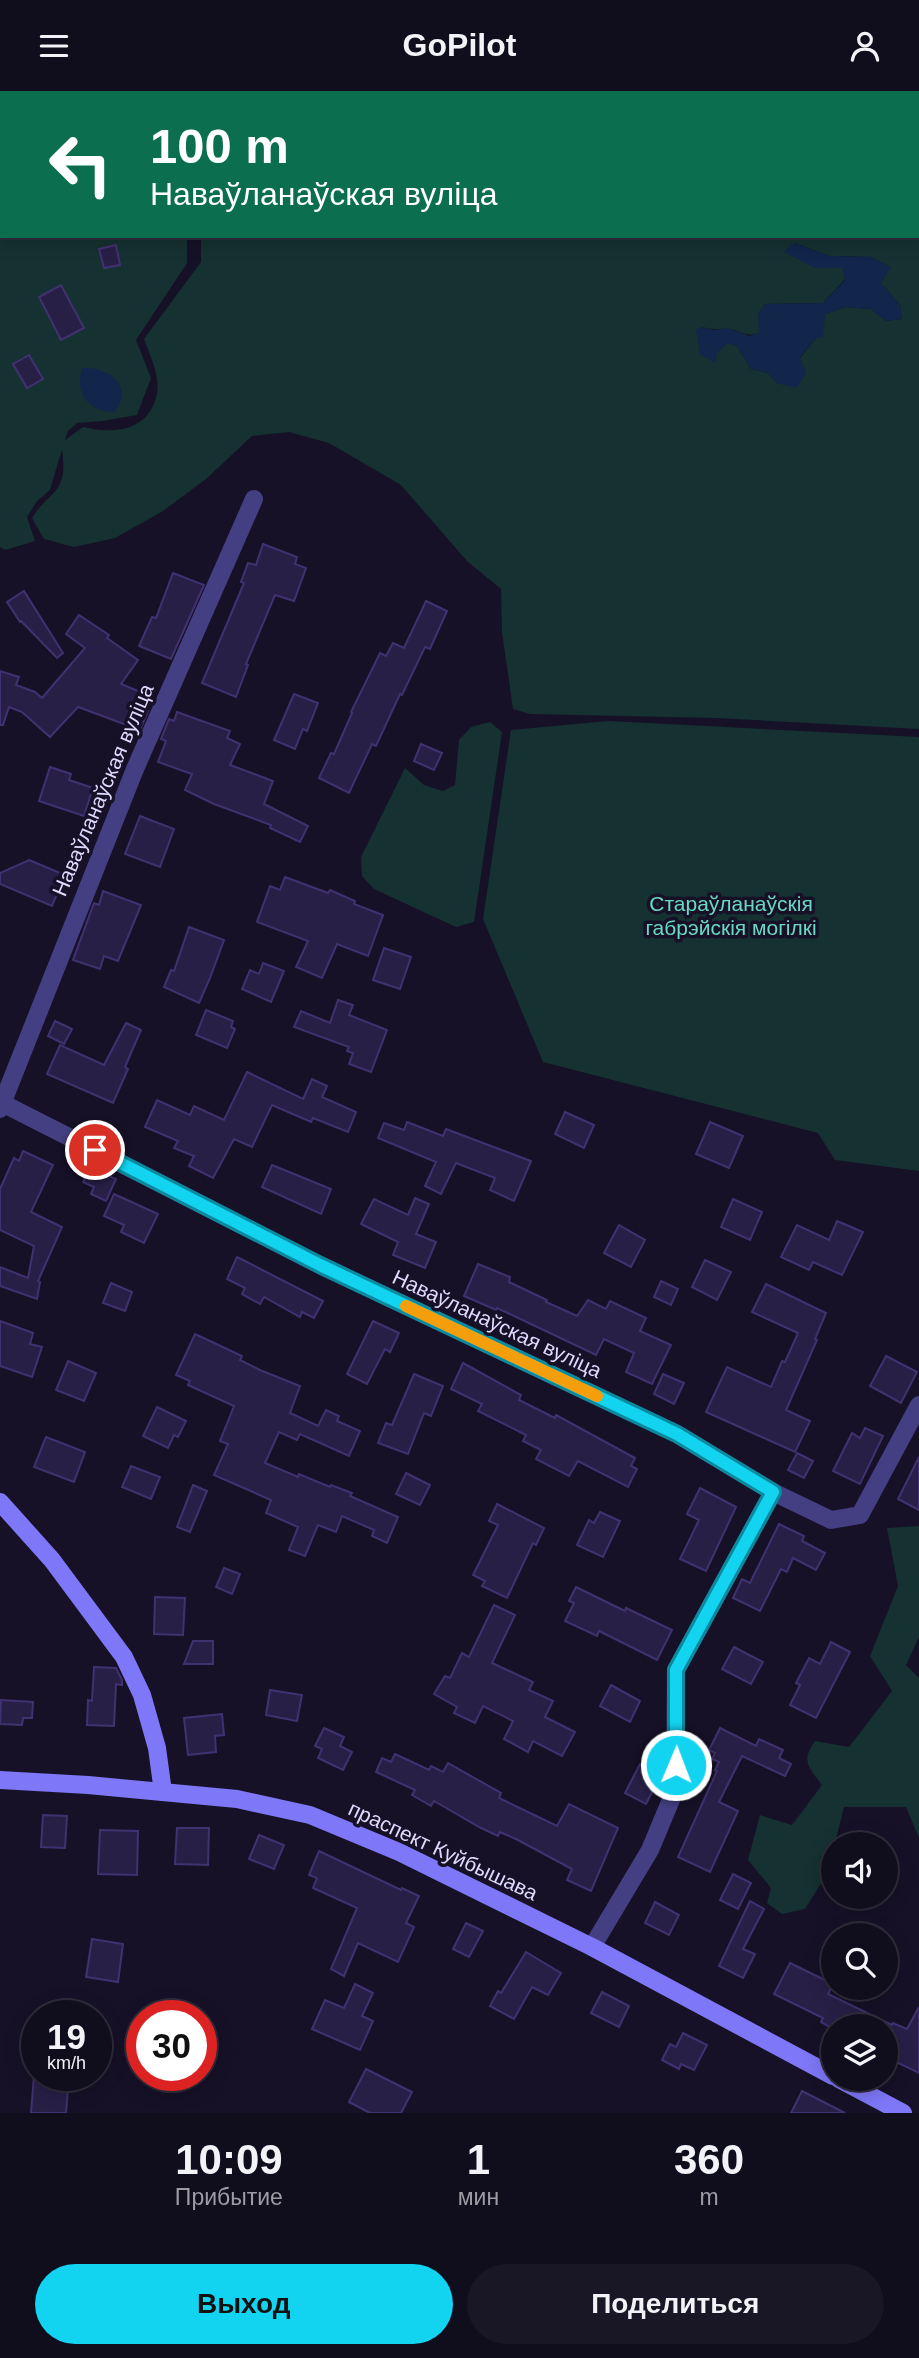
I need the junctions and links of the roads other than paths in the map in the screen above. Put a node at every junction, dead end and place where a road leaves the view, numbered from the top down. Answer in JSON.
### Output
{"nodes":[{"id":1,"x":254,"y":499,"type":"dead end"},
{"id":2,"x":1,"y":1105,"type":"edge"},
{"id":3,"x":919,"y":1405,"type":"edge"},
{"id":4,"x":773,"y":1492,"type":"junction"},
{"id":5,"x":0,"y":1501,"type":"edge"},
{"id":6,"x":0,"y":1780,"type":"edge"},
{"id":7,"x":163,"y":1792,"type":"junction"},
{"id":8,"x":592,"y":1947,"type":"junction"},
{"id":9,"x":821,"y":2070,"type":"edge"},
{"id":10,"x":862,"y":2091,"type":"edge"},
{"id":11,"x":903,"y":2113,"type":"edge"}],
"edges":[{"from":1,"to":2,"type":"street","name":"Наваўланаўская вуліца"},
{"from":2,"to":4,"type":"street","name":"Наваўланаўская вуліца"},
{"from":3,"to":4,"type":"street","name":"Наваўланаўская вуліца"},
{"from":4,"to":8,"type":"street"},
{"from":5,"to":7,"type":"street"},
{"from":6,"to":7,"type":"street","name":"праспект Куйбышава"},
{"from":7,"to":8,"type":"street","name":"праспект Куйбышава"},
{"from":8,"to":9,"type":"street","name":"праспект Куйбышава"},
{"from":10,"to":11,"type":"street"}]}
